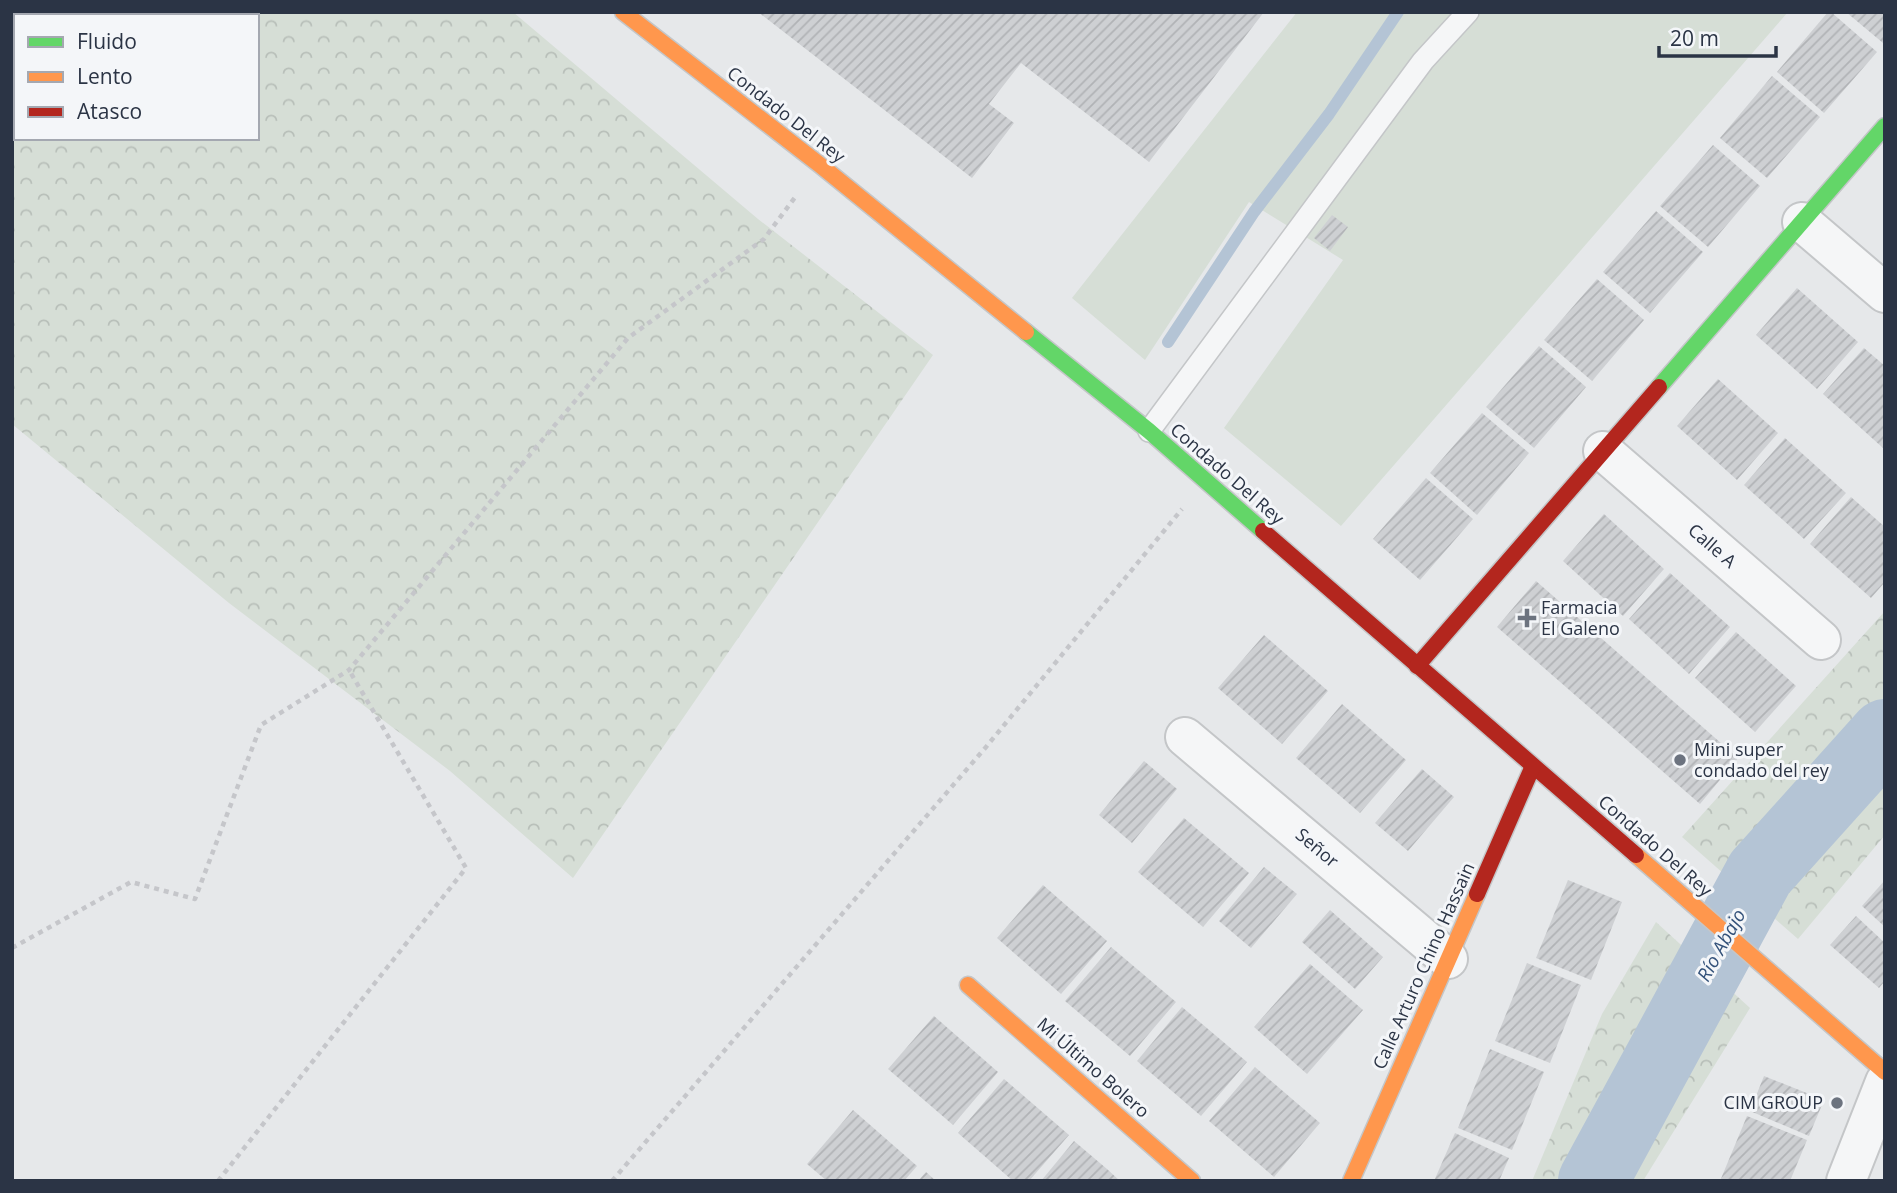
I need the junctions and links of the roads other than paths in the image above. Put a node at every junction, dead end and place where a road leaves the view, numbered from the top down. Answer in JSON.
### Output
{"nodes":[{"id":1,"x":623,"y":12,"type":"edge"},
{"id":2,"x":1468,"y":12,"type":"edge"},
{"id":3,"x":1885,"y":126,"type":"edge"},
{"id":4,"x":1802,"y":222,"type":"junction"},
{"id":5,"x":1885,"y":293,"type":"edge"},
{"id":6,"x":1149,"y":431,"type":"junction"},
{"id":7,"x":1603,"y":451,"type":"junction"},
{"id":8,"x":1821,"y":640,"type":"dead end"},
{"id":9,"x":1417,"y":666,"type":"junction"},
{"id":10,"x":1185,"y":737,"type":"dead end"},
{"id":11,"x":1534,"y":766,"type":"junction"},
{"id":12,"x":1448,"y":959,"type":"junction"},
{"id":13,"x":968,"y":985,"type":"dead end"},
{"id":14,"x":1885,"y":1072,"type":"edge"},
{"id":15,"x":1885,"y":1082,"type":"edge"},
{"id":16,"x":1192,"y":1181,"type":"edge"},
{"id":17,"x":1351,"y":1181,"type":"edge"},
{"id":18,"x":1846,"y":1181,"type":"edge"}],
"edges":[{"from":1,"to":6,"type":"street","name":"Condado Del Rey"},
{"from":2,"to":6,"type":"lane"},
{"from":3,"to":4,"type":"street"},
{"from":4,"to":5,"type":"street"},
{"from":4,"to":7,"type":"street"},
{"from":6,"to":9,"type":"street","name":"Condado Del Rey"},
{"from":7,"to":8,"type":"street","name":"Calle A"},
{"from":7,"to":9,"type":"street"},
{"from":9,"to":11,"type":"street","name":"Condado Del Rey"},
{"from":10,"to":12,"type":"street","name":"Señor"},
{"from":11,"to":12,"type":"street","name":"Calle Arturo Chino Hassain"},
{"from":11,"to":14,"type":"street","name":"Condado Del Rey"},
{"from":12,"to":17,"type":"street","name":"Calle Arturo Chino Hassain"},
{"from":13,"to":16,"type":"street","name":"Mi Último Bolero"},
{"from":15,"to":18,"type":"street"}]}
